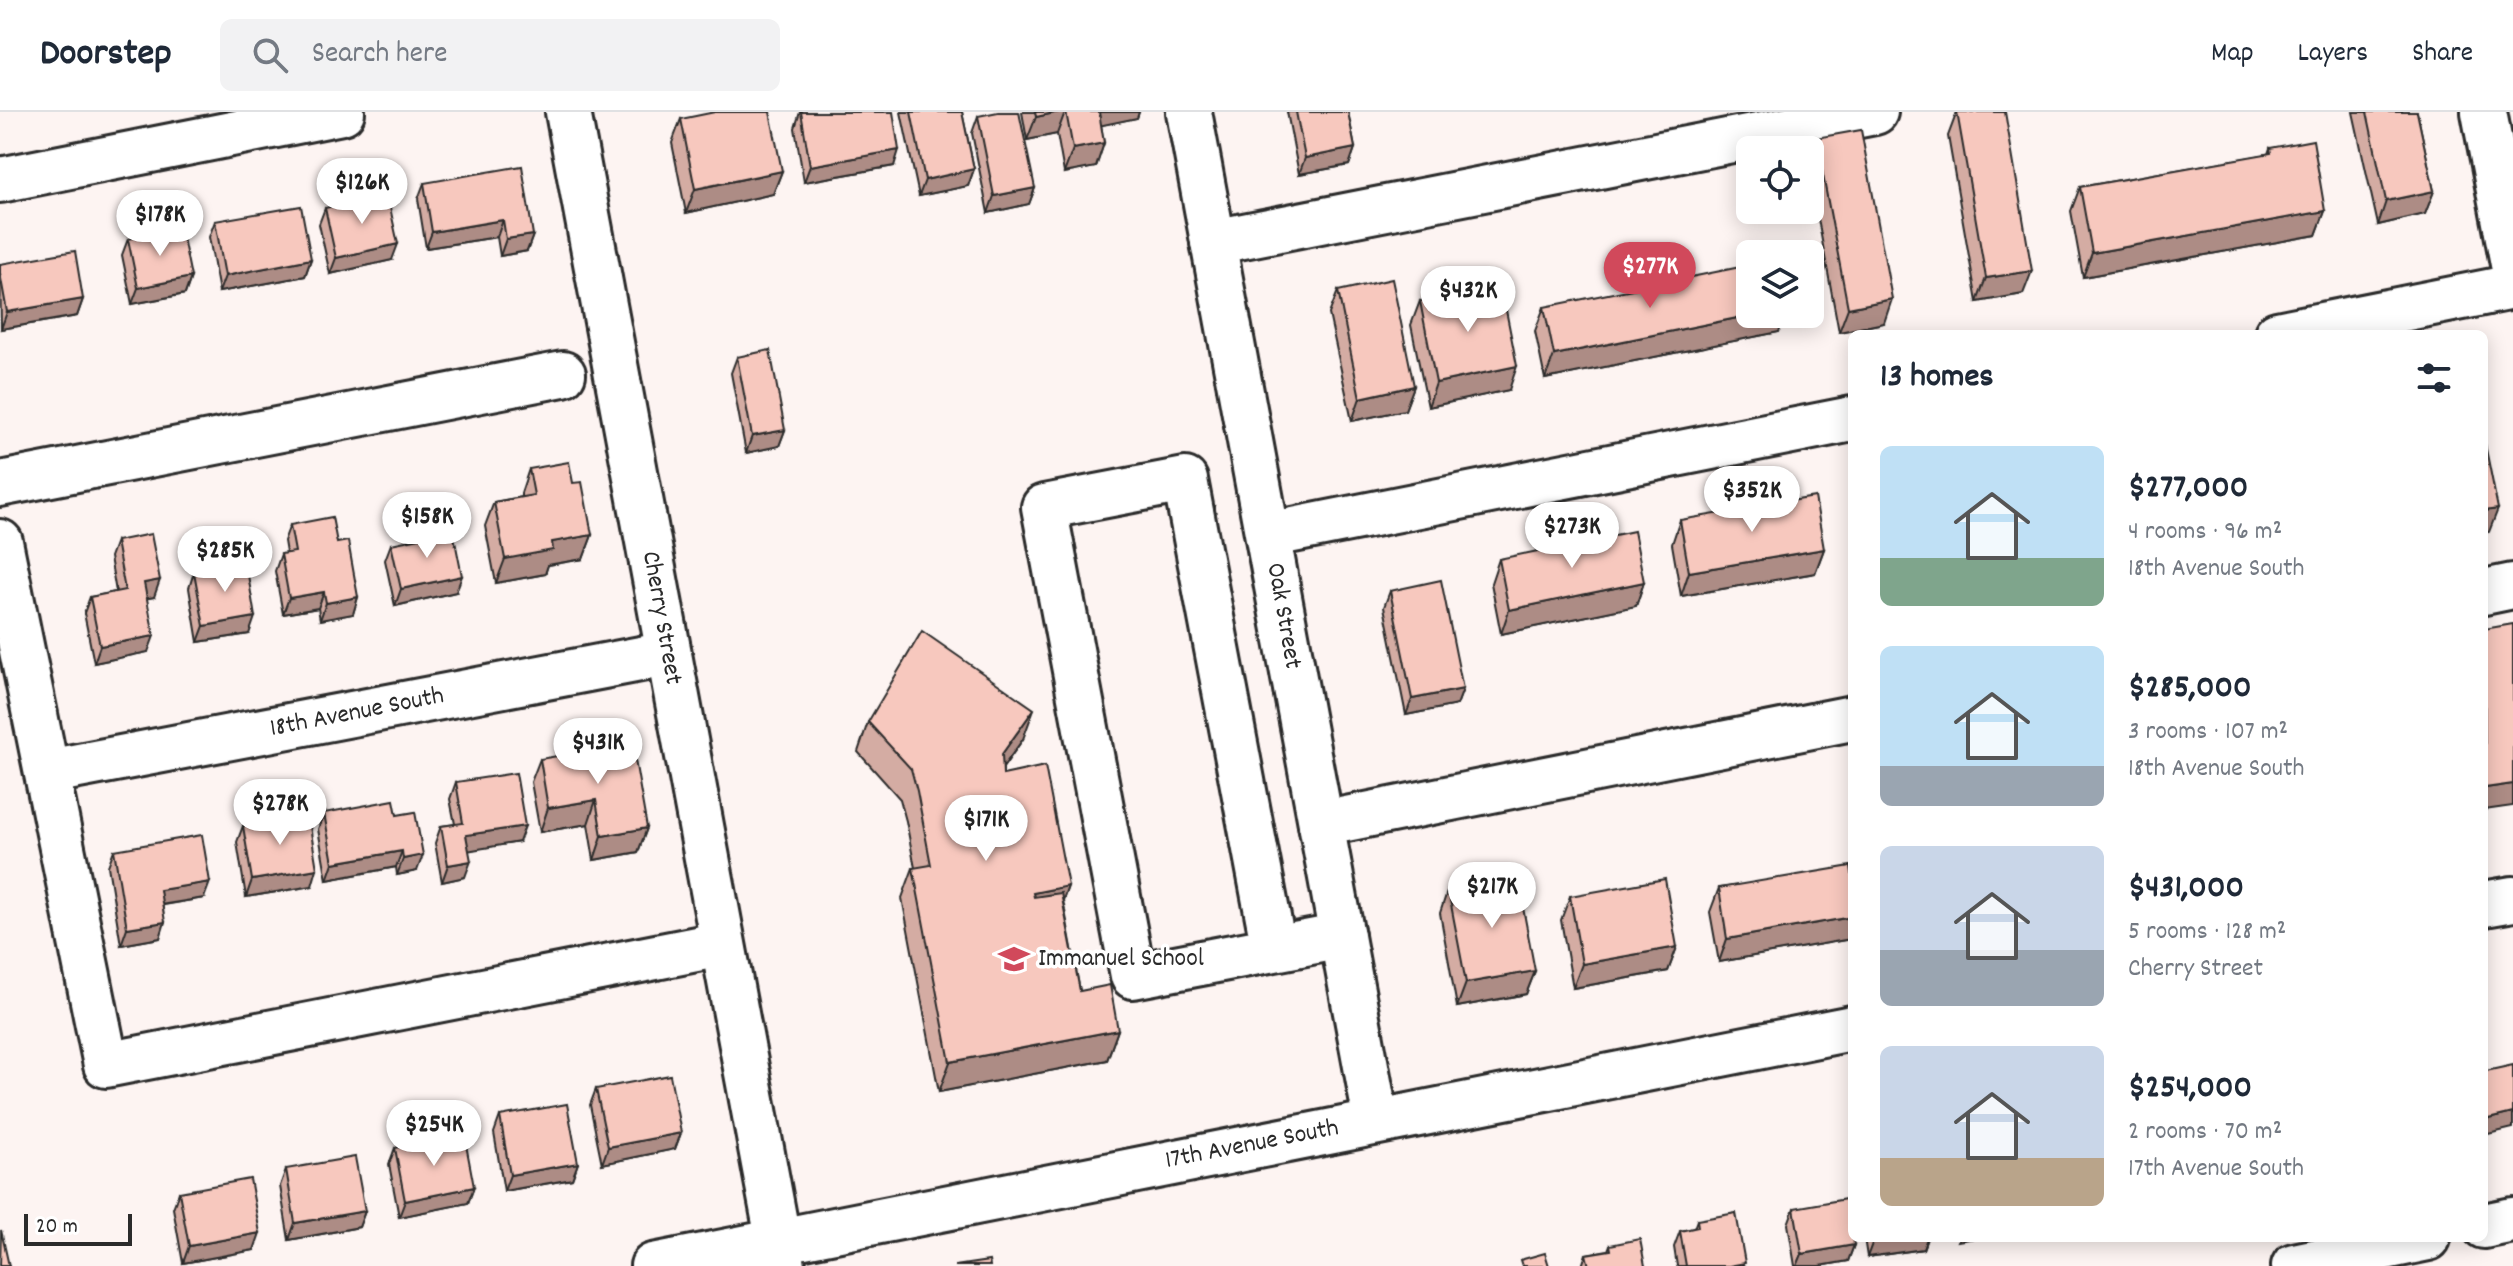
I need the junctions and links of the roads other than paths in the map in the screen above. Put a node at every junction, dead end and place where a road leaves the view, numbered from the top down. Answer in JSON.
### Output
{"nodes":[{"id":1,"x":342,"y":112,"type":"edge"},
{"id":2,"x":568,"y":112,"type":"edge"},
{"id":3,"x":1189,"y":112,"type":"edge"},
{"id":4,"x":1875,"y":112,"type":"edge"},
{"id":5,"x":2484,"y":112,"type":"edge"},
{"id":6,"x":0,"y":180,"type":"edge"},
{"id":7,"x":1213,"y":242,"type":"junction"},
{"id":8,"x":2513,"y":264,"type":"edge"},
{"id":9,"x":2513,"y":287,"type":"edge"},
{"id":10,"x":2297,"y":330,"type":"edge"},
{"id":11,"x":563,"y":374,"type":"dead end"},
{"id":12,"x":1848,"y":420,"type":"edge"},
{"id":13,"x":0,"y":484,"type":"edge"},
{"id":14,"x":1268,"y":535,"type":"junction"},
{"id":15,"x":0,"y":542,"type":"edge"},
{"id":16,"x":2513,"y":586,"type":"edge"},
{"id":17,"x":2488,"y":591,"type":"edge"},
{"id":18,"x":667,"y":654,"type":"junction"},
{"id":19,"x":1293,"y":669,"type":"junction"},
{"id":20,"x":1223,"y":682,"type":"junction"},
{"id":21,"x":1848,"y":719,"type":"edge"},
{"id":22,"x":47,"y":772,"type":"junction"},
{"id":23,"x":1321,"y":824,"type":"junction"},
{"id":24,"x":2513,"y":899,"type":"edge"},
{"id":25,"x":2488,"y":903,"type":"edge"},
{"id":26,"x":1342,"y":936,"type":"junction"},
{"id":27,"x":722,"y":944,"type":"junction"},
{"id":28,"x":1274,"y":949,"type":"junction"},
{"id":29,"x":1848,"y":1029,"type":"edge"},
{"id":30,"x":1376,"y":1120,"type":"junction"},
{"id":31,"x":2513,"y":1220,"type":"edge"},
{"id":32,"x":2488,"y":1225,"type":"edge"},
{"id":33,"x":2409,"y":1242,"type":"edge"},
{"id":34,"x":780,"y":1254,"type":"edge"},
{"id":35,"x":653,"y":1266,"type":"edge"},
{"id":36,"x":2294,"y":1266,"type":"edge"}],
"edges":[{"from":1,"to":6,"type":"street"},
{"from":2,"to":18,"type":"street","name":"Cherry Street"},
{"from":3,"to":7,"type":"street","name":"Oak Street"},
{"from":4,"to":7,"type":"street"},
{"from":5,"to":8,"type":"street"},
{"from":7,"to":14,"type":"street","name":"Oak Street"},
{"from":9,"to":10,"type":"street"},
{"from":11,"to":13,"type":"street"},
{"from":12,"to":14,"type":"street"},
{"from":14,"to":19,"type":"street","name":"Oak Street"},
{"from":15,"to":22,"type":"street"},
{"from":16,"to":17,"type":"street"},
{"from":18,"to":22,"type":"street","name":"18th Avenue South"},
{"from":18,"to":27,"type":"street","name":"Cherry Street"},
{"from":19,"to":20,"type":"street"},
{"from":19,"to":23,"type":"street","name":"Oak Street"},
{"from":20,"to":28,"type":"street"},
{"from":20,"to":28,"type":"street"},
{"from":21,"to":23,"type":"street"},
{"from":22,"to":27,"type":"street"},
{"from":23,"to":26,"type":"street","name":"Oak Street"},
{"from":24,"to":25,"type":"street"},
{"from":26,"to":28,"type":"street"},
{"from":26,"to":30,"type":"street","name":"Oak Street"},
{"from":27,"to":34,"type":"street","name":"Cherry Street"},
{"from":29,"to":30,"type":"street","name":"17th Avenue South"},
{"from":30,"to":34,"type":"street","name":"17th Avenue South"},
{"from":31,"to":32,"type":"street"},
{"from":33,"to":36,"type":"street"},
{"from":34,"to":35,"type":"street","name":"17th Avenue South"}]}
